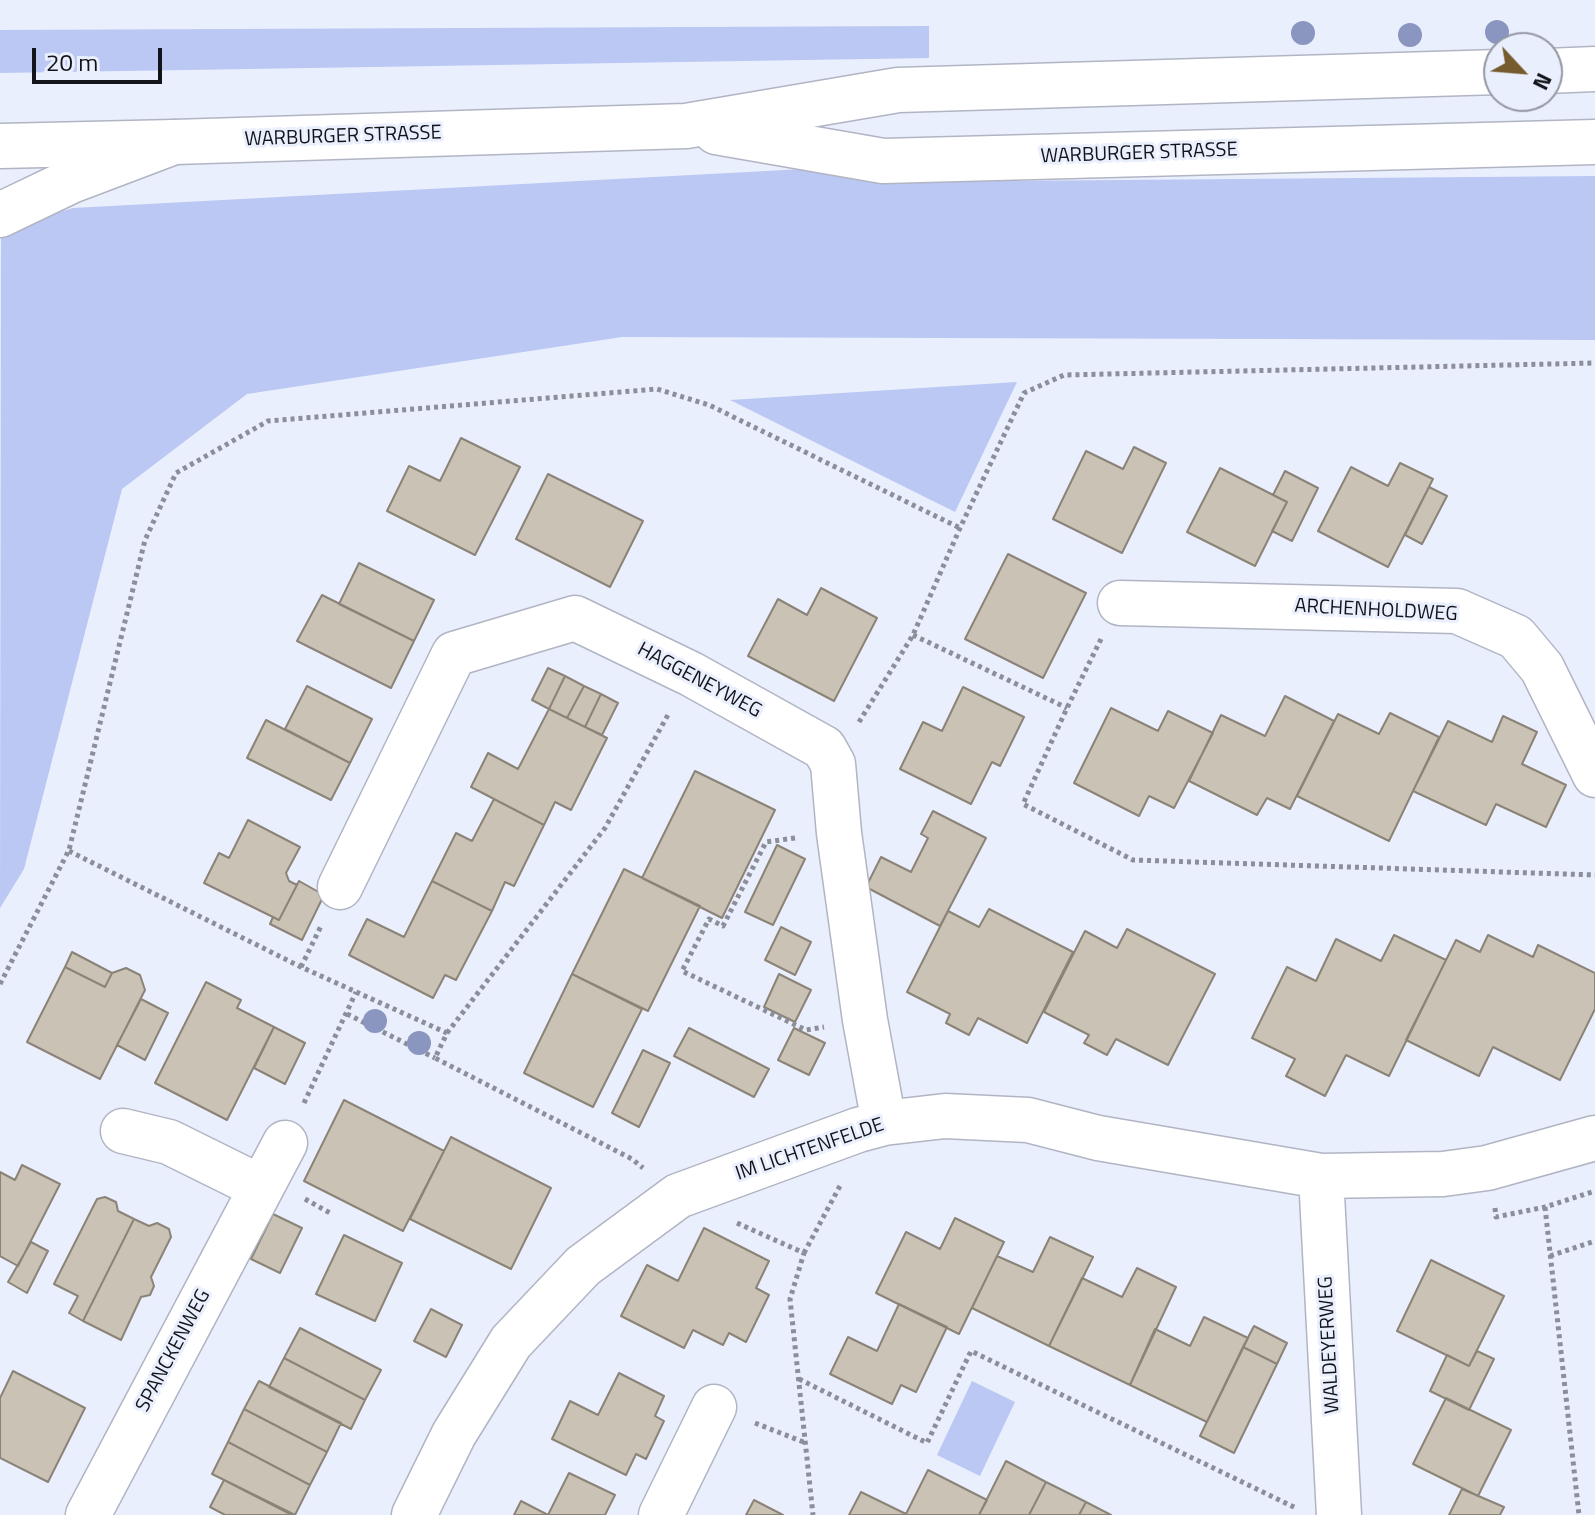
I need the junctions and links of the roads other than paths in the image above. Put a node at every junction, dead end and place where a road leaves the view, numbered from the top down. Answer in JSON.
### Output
{"nodes":[{"id":1,"x":1595,"y":69,"type":"edge"},
{"id":2,"x":1563,"y":70,"type":"edge"},
{"id":3,"x":1483,"y":72,"type":"edge"},
{"id":4,"x":686,"y":126,"type":"junction"},
{"id":5,"x":174,"y":142,"type":"junction"},
{"id":6,"x":1595,"y":142,"type":"edge"},
{"id":7,"x":0,"y":146,"type":"edge"},
{"id":8,"x":0,"y":215,"type":"edge"},
{"id":9,"x":1120,"y":603,"type":"road end"},
{"id":10,"x":1595,"y":775,"type":"edge"},
{"id":11,"x":340,"y":887,"type":"dead end"},
{"id":12,"x":871,"y":1126,"type":"junction"},
{"id":13,"x":123,"y":1131,"type":"dead end"},
{"id":14,"x":1595,"y":1138,"type":"edge"},
{"id":15,"x":285,"y":1143,"type":"road end"},
{"id":16,"x":1321,"y":1176,"type":"junction"},
{"id":17,"x":260,"y":1187,"type":"junction"},
{"id":18,"x":714,"y":1407,"type":"road end"},
{"id":19,"x":88,"y":1515,"type":"edge"},
{"id":20,"x":414,"y":1515,"type":"edge"},
{"id":21,"x":661,"y":1515,"type":"edge"},
{"id":22,"x":1339,"y":1515,"type":"edge"}],
"edges":[{"from":1,"to":2,"type":"main road"},
{"from":3,"to":4,"type":"main road","name":"WARBURGER STRASSE"},
{"from":4,"to":5,"type":"main road","name":"WARBURGER STRASSE"},
{"from":4,"to":6,"type":"main road","name":"WARBURGER STRASSE"},
{"from":5,"to":7,"type":"main road","name":"WARBURGER STRASSE"},
{"from":5,"to":8,"type":"main road"},
{"from":9,"to":10,"type":"main road","name":"ARCHENHOLDWEG"},
{"from":11,"to":12,"type":"main road","name":"HAGGENEYWEG"},
{"from":12,"to":16,"type":"main road","name":"IM LICHTENFELDE"},
{"from":12,"to":20,"type":"main road","name":"IM LICHTENFELDE"},
{"from":13,"to":17,"type":"main road"},
{"from":14,"to":16,"type":"main road","name":"IM LICHTENFELDE"},
{"from":15,"to":17,"type":"main road","name":"SPANCKENWEG"},
{"from":16,"to":22,"type":"main road","name":"WALDEYERWEG"},
{"from":17,"to":19,"type":"main road","name":"SPANCKENWEG"},
{"from":18,"to":21,"type":"main road"}]}
